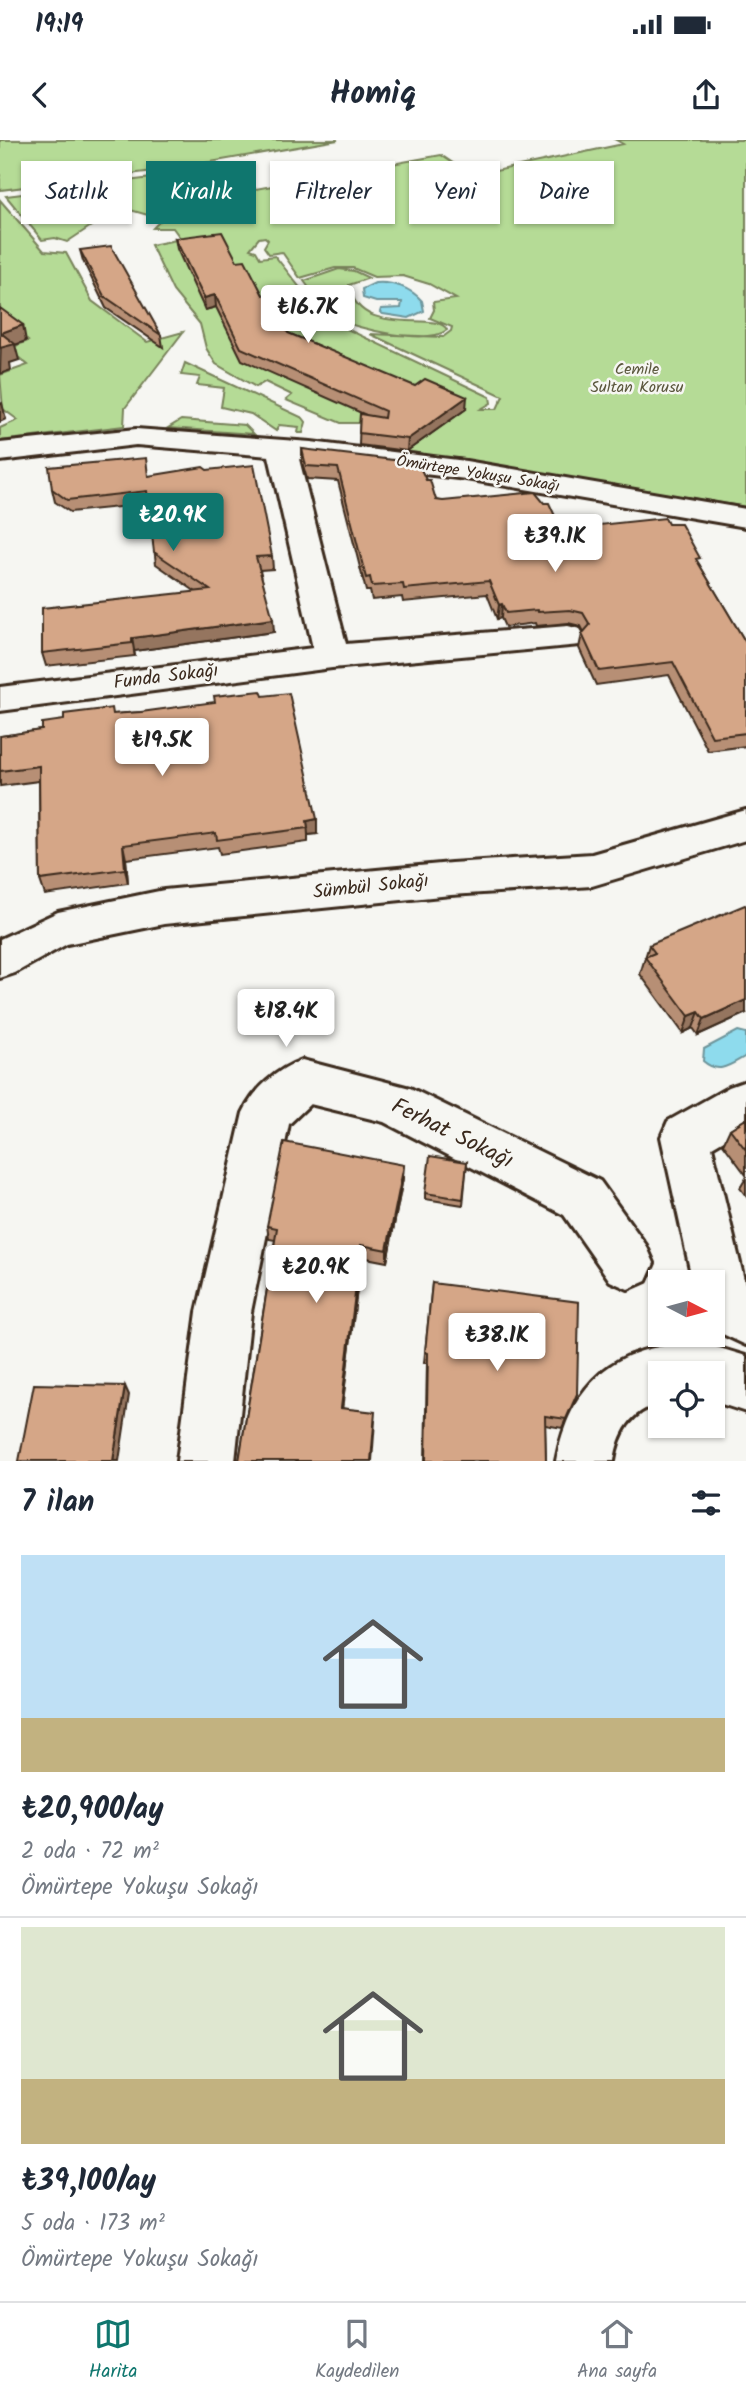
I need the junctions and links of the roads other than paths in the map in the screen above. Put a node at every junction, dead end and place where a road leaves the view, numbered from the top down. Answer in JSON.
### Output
{"nodes":[{"id":1,"x":163,"y":439,"type":"junction"},
{"id":2,"x":282,"y":449,"type":"junction"},
{"id":3,"x":0,"y":452,"type":"edge"},
{"id":4,"x":0,"y":466,"type":"edge"},
{"id":5,"x":746,"y":518,"type":"edge"},
{"id":6,"x":568,"y":637,"type":"dead end"},
{"id":7,"x":332,"y":657,"type":"junction"},
{"id":8,"x":0,"y":699,"type":"edge"},
{"id":9,"x":746,"y":825,"type":"edge"},
{"id":10,"x":0,"y":960,"type":"edge"},
{"id":11,"x":746,"y":1102,"type":"edge"},
{"id":12,"x":628,"y":1263,"type":"dead end"},
{"id":13,"x":746,"y":1318,"type":"edge"},
{"id":14,"x":725,"y":1375,"type":"edge"},
{"id":15,"x":648,"y":1377,"type":"edge"},
{"id":16,"x":746,"y":1384,"type":"edge"},
{"id":17,"x":206,"y":1461,"type":"edge"},
{"id":18,"x":585,"y":1461,"type":"edge"}],
"edges":[{"from":1,"to":2,"type":"street","name":"Ömürtepe Yokuşu Sokağı"},
{"from":1,"to":3,"type":"street","name":"Ömürtepe Yokuşu Sokağı"},
{"from":1,"to":4,"type":"street"},
{"from":2,"to":5,"type":"street","name":"Ömürtepe Yokuşu Sokağı"},
{"from":2,"to":7,"type":"street"},
{"from":6,"to":7,"type":"street","name":"Funda Sokağı"},
{"from":7,"to":8,"type":"street","name":"Funda Sokağı"},
{"from":9,"to":10,"type":"street","name":"Sümbül Sokağı"},
{"from":11,"to":13,"type":"street"},
{"from":12,"to":17,"type":"street","name":"Ferhat Sokağı"},
{"from":14,"to":16,"type":"street"},
{"from":15,"to":18,"type":"street"}]}
